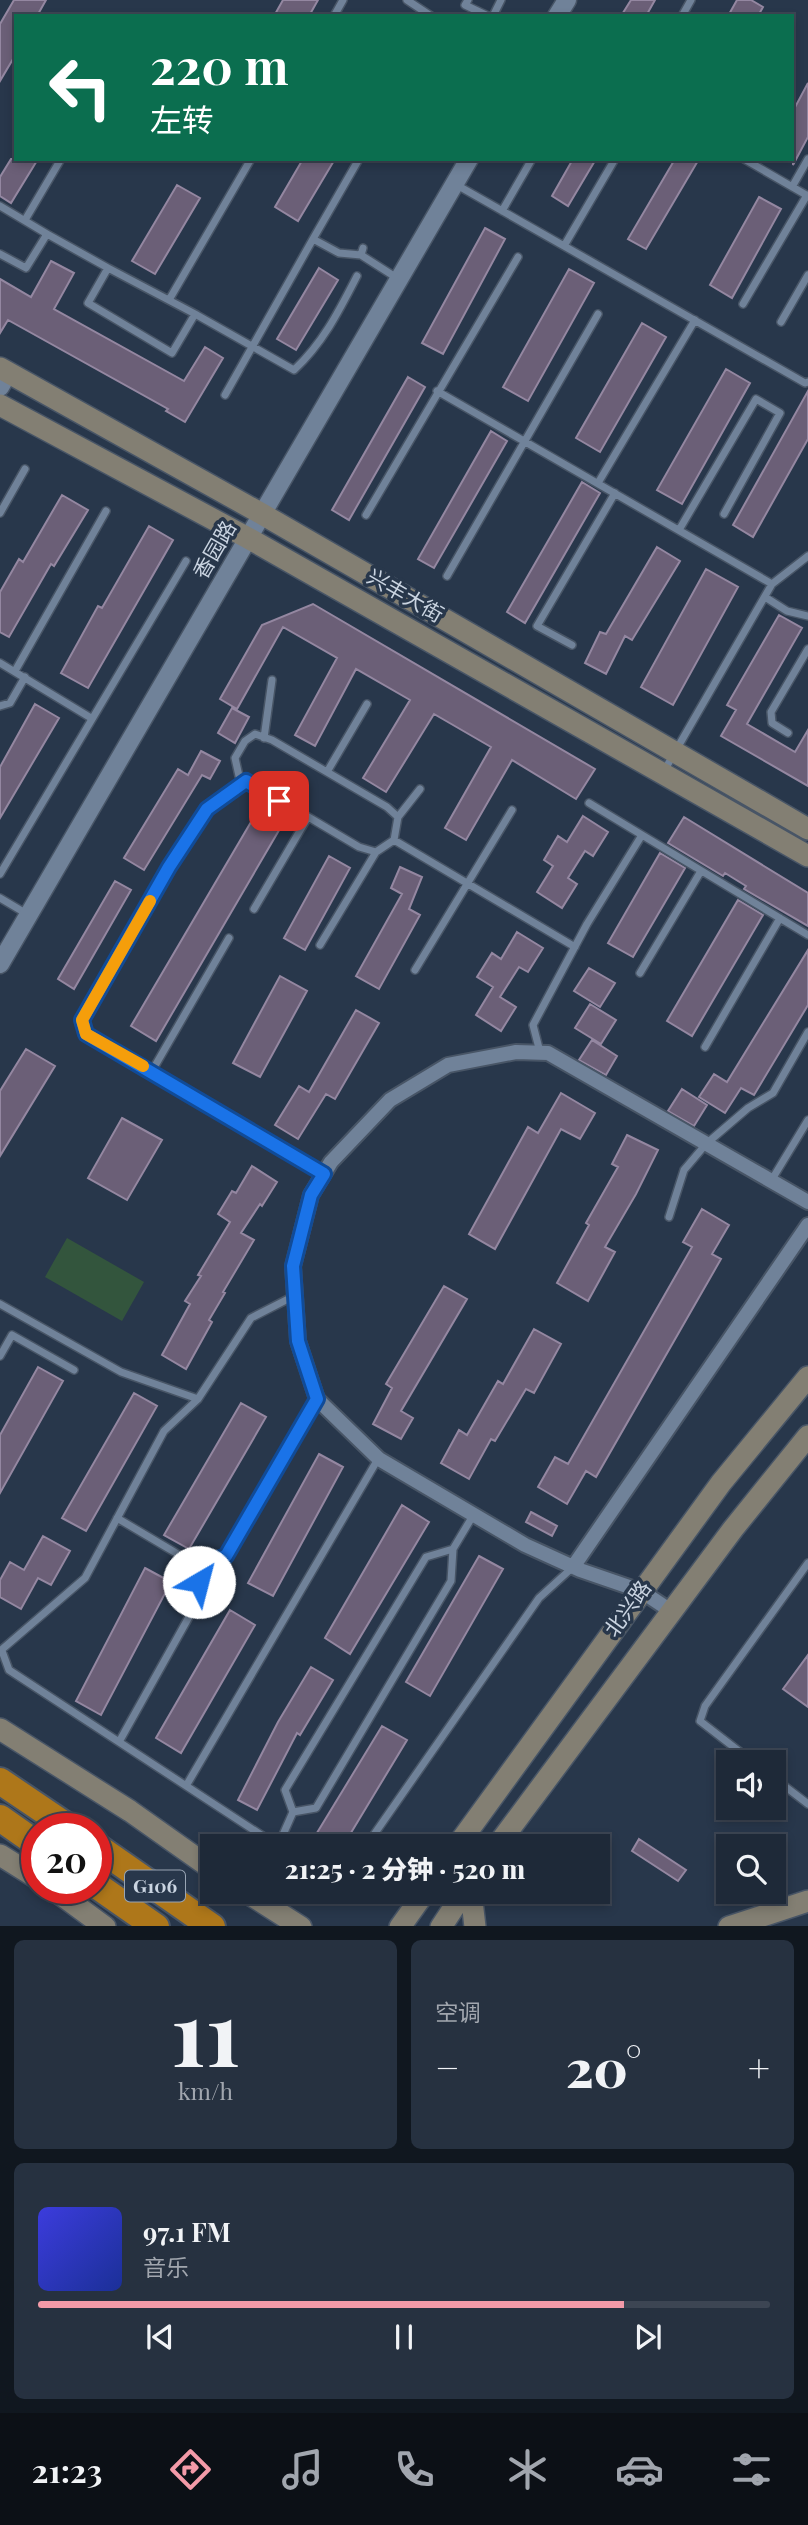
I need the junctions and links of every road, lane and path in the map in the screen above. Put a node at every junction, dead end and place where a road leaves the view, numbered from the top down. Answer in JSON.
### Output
{"nodes":[{"id":1,"x":407,"y":0,"type":"edge"},
{"id":2,"x":468,"y":0,"type":"edge"},
{"id":3,"x":428,"y":14,"type":"edge"},
{"id":4,"x":485,"y":14,"type":"edge"},
{"id":5,"x":808,"y":159,"type":"edge"},
{"id":6,"x":60,"y":161,"type":"edge"},
{"id":7,"x":250,"y":161,"type":"edge"},
{"id":8,"x":358,"y":161,"type":"edge"},
{"id":9,"x":468,"y":161,"type":"edge"},
{"id":10,"x":531,"y":161,"type":"edge"},
{"id":11,"x":614,"y":161,"type":"edge"},
{"id":12,"x":747,"y":161,"type":"edge"},
{"id":13,"x":454,"y":184,"type":"junction"},
{"id":14,"x":792,"y":187,"type":"junction"},
{"id":15,"x":807,"y":196,"type":"edge"},
{"id":16,"x":0,"y":206,"type":"edge"},
{"id":17,"x":502,"y":211,"type":"junction"},
{"id":18,"x":25,"y":220,"type":"junction"},
{"id":19,"x":47,"y":234,"type":"junction"},
{"id":20,"x":313,"y":239,"type":"junction"},
{"id":21,"x":564,"y":246,"type":"junction"},
{"id":22,"x":0,"y":254,"type":"edge"},
{"id":23,"x":518,"y":257,"type":"dead end"},
{"id":24,"x":108,"y":268,"type":"junction"},
{"id":25,"x":808,"y":275,"type":"edge"},
{"id":26,"x":357,"y":276,"type":"dead end"},
{"id":27,"x":398,"y":279,"type":"junction"},
{"id":28,"x":169,"y":300,"type":"junction"},
{"id":29,"x":743,"y":304,"type":"dead end"},
{"id":30,"x":598,"y":314,"type":"dead end"},
{"id":31,"x":198,"y":316,"type":"junction"},
{"id":32,"x":695,"y":320,"type":"junction"},
{"id":33,"x":781,"y":322,"type":"dead end"},
{"id":34,"x":252,"y":346,"type":"junction"},
{"id":35,"x":3,"y":376,"type":"edge"},
{"id":36,"x":808,"y":382,"type":"edge"},
{"id":37,"x":438,"y":391,"type":"junction"},
{"id":38,"x":225,"y":395,"type":"dead end"},
{"id":39,"x":0,"y":405,"type":"edge"},
{"id":40,"x":526,"y":442,"type":"junction"},
{"id":41,"x":25,"y":469,"type":"dead end"},
{"id":42,"x":598,"y":484,"type":"junction"},
{"id":43,"x":615,"y":493,"type":"junction"},
{"id":44,"x":106,"y":512,"type":"dead end"},
{"id":45,"x":0,"y":513,"type":"edge"},
{"id":46,"x":262,"y":514,"type":"junction"},
{"id":47,"x":724,"y":514,"type":"dead end"},
{"id":48,"x":366,"y":515,"type":"dead end"},
{"id":49,"x":679,"y":530,"type":"junction"},
{"id":50,"x":248,"y":538,"type":"junction"},
{"id":51,"x":808,"y":556,"type":"edge"},
{"id":52,"x":186,"y":561,"type":"dead end"},
{"id":53,"x":447,"y":576,"type":"dead end"},
{"id":54,"x":772,"y":584,"type":"junction"},
{"id":55,"x":765,"y":597,"type":"junction"},
{"id":56,"x":808,"y":616,"type":"edge"},
{"id":57,"x":572,"y":645,"type":"dead end"},
{"id":58,"x":808,"y":649,"type":"edge"},
{"id":59,"x":0,"y":663,"type":"edge"},
{"id":60,"x":15,"y":671,"type":"junction"},
{"id":61,"x":25,"y":677,"type":"junction"},
{"id":62,"x":272,"y":680,"type":"dead end"},
{"id":63,"x":367,"y":704,"type":"dead end"},
{"id":64,"x":0,"y":706,"type":"edge"},
{"id":65,"x":91,"y":718,"type":"junction"},
{"id":66,"x":788,"y":733,"type":"dead end"},
{"id":67,"x":264,"y":738,"type":"junction"},
{"id":68,"x":675,"y":752,"type":"junction"},
{"id":69,"x":327,"y":772,"type":"junction"},
{"id":70,"x":664,"y":772,"type":"junction"},
{"id":71,"x":246,"y":781,"type":"junction"},
{"id":72,"x":420,"y":789,"type":"dead end"},
{"id":73,"x":589,"y":803,"type":"dead end"},
{"id":74,"x":512,"y":810,"type":"dead end"},
{"id":75,"x":308,"y":817,"type":"junction"},
{"id":76,"x":398,"y":817,"type":"junction"},
{"id":77,"x":808,"y":829,"type":"edge"},
{"id":78,"x":642,"y":835,"type":"junction"},
{"id":79,"x":394,"y":840,"type":"junction"},
{"id":80,"x":376,"y":852,"type":"junction"},
{"id":81,"x":808,"y":856,"type":"edge"},
{"id":82,"x":701,"y":871,"type":"junction"},
{"id":83,"x":0,"y":874,"type":"edge"},
{"id":84,"x":467,"y":883,"type":"junction"},
{"id":85,"x":0,"y":898,"type":"edge"},
{"id":86,"x":254,"y":909,"type":"dead end"},
{"id":87,"x":29,"y":915,"type":"junction"},
{"id":88,"x":780,"y":918,"type":"junction"},
{"id":89,"x":808,"y":934,"type":"edge"},
{"id":90,"x":229,"y":938,"type":"dead end"},
{"id":91,"x":320,"y":945,"type":"dead end"},
{"id":92,"x":575,"y":947,"type":"junction"},
{"id":93,"x":0,"y":964,"type":"edge"},
{"id":94,"x":415,"y":970,"type":"dead end"},
{"id":95,"x":640,"y":973,"type":"dead end"},
{"id":96,"x":808,"y":1032,"type":"edge"},
{"id":97,"x":705,"y":1048,"type":"dead end"},
{"id":98,"x":540,"y":1053,"type":"junction"},
{"id":99,"x":152,"y":1071,"type":"junction"},
{"id":100,"x":808,"y":1119,"type":"edge"},
{"id":101,"x":706,"y":1144,"type":"junction"},
{"id":102,"x":324,"y":1174,"type":"junction"},
{"id":103,"x":771,"y":1181,"type":"junction"},
{"id":104,"x":808,"y":1202,"type":"edge"},
{"id":105,"x":669,"y":1217,"type":"dead end"},
{"id":106,"x":808,"y":1226,"type":"edge"},
{"id":107,"x":295,"y":1296,"type":"junction"},
{"id":108,"x":0,"y":1304,"type":"edge"},
{"id":109,"x":0,"y":1356,"type":"edge"},
{"id":110,"x":74,"y":1370,"type":"dead end"},
{"id":111,"x":808,"y":1377,"type":"edge"},
{"id":112,"x":198,"y":1399,"type":"junction"},
{"id":113,"x":317,"y":1399,"type":"junction"},
{"id":114,"x":801,"y":1448,"type":"edge"},
{"id":115,"x":379,"y":1459,"type":"junction"},
{"id":116,"x":474,"y":1514,"type":"junction"},
{"id":117,"x":117,"y":1518,"type":"junction"},
{"id":118,"x":453,"y":1549,"type":"junction"},
{"id":119,"x":808,"y":1563,"type":"edge"},
{"id":120,"x":198,"y":1566,"type":"junction"},
{"id":121,"x":573,"y":1567,"type":"junction"},
{"id":122,"x":641,"y":1591,"type":"junction"},
{"id":123,"x":671,"y":1611,"type":"junction"},
{"id":124,"x":1,"y":1651,"type":"edge"},
{"id":125,"x":0,"y":1729,"type":"edge"},
{"id":126,"x":119,"y":1742,"type":"junction"},
{"id":127,"x":737,"y":1750,"type":"edge"},
{"id":128,"x":0,"y":1782,"type":"edge"},
{"id":129,"x":186,"y":1786,"type":"junction"},
{"id":130,"x":786,"y":1787,"type":"edge"},
{"id":131,"x":808,"y":1804,"type":"edge"},
{"id":132,"x":293,"y":1812,"type":"junction"},
{"id":133,"x":47,"y":1813,"type":"edge"},
{"id":134,"x":0,"y":1818,"type":"edge"},
{"id":135,"x":21,"y":1833,"type":"edge"},
{"id":136,"x":374,"y":1834,"type":"edge"},
{"id":137,"x":466,"y":1834,"type":"edge"},
{"id":138,"x":505,"y":1834,"type":"edge"},
{"id":139,"x":0,"y":1855,"type":"edge"},
{"id":140,"x":112,"y":1857,"type":"edge"},
{"id":141,"x":200,"y":1861,"type":"edge"},
{"id":142,"x":21,"y":1868,"type":"edge"},
{"id":143,"x":112,"y":1896,"type":"edge"},
{"id":144,"x":808,"y":1901,"type":"edge"},
{"id":145,"x":74,"y":1904,"type":"edge"},
{"id":146,"x":265,"y":1904,"type":"edge"},
{"id":147,"x":416,"y":1904,"type":"edge"},
{"id":148,"x":456,"y":1904,"type":"edge"},
{"id":149,"x":472,"y":1904,"type":"edge"},
{"id":150,"x":104,"y":1926,"type":"edge"},
{"id":151,"x":155,"y":1926,"type":"edge"},
{"id":152,"x":211,"y":1926,"type":"edge"},
{"id":153,"x":298,"y":1926,"type":"edge"},
{"id":154,"x":401,"y":1926,"type":"edge"},
{"id":155,"x":442,"y":1926,"type":"edge"},
{"id":156,"x":475,"y":1926,"type":"edge"},
{"id":157,"x":732,"y":1926,"type":"edge"}],
"edges":[{"from":1,"to":3,"type":"lane"},
{"from":2,"to":4,"type":"lane"},
{"from":5,"to":14,"type":"lane"},
{"from":6,"to":18,"type":"lane"},
{"from":7,"to":28,"type":"lane"},
{"from":8,"to":20,"type":"lane"},
{"from":9,"to":13,"type":"street","name":"香园路"},
{"from":10,"to":17,"type":"lane"},
{"from":11,"to":21,"type":"lane"},
{"from":12,"to":14,"type":"lane"},
{"from":13,"to":17,"type":"lane"},
{"from":13,"to":27,"type":"street","name":"香园路"},
{"from":14,"to":15,"type":"lane"},
{"from":15,"to":29,"type":"lane"},
{"from":16,"to":18,"type":"lane"},
{"from":17,"to":21,"type":"lane"},
{"from":18,"to":19,"type":"lane"},
{"from":19,"to":22,"type":"lane"},
{"from":19,"to":24,"type":"lane"},
{"from":20,"to":27,"type":"lane"},
{"from":20,"to":34,"type":"lane"},
{"from":21,"to":32,"type":"lane"},
{"from":23,"to":37,"type":"lane"},
{"from":24,"to":28,"type":"lane"},
{"from":24,"to":31,"type":"lane"},
{"from":25,"to":33,"type":"lane"},
{"from":26,"to":34,"type":"lane"},
{"from":27,"to":46,"type":"street","name":"香园路"},
{"from":28,"to":31,"type":"lane"},
{"from":30,"to":40,"type":"lane"},
{"from":31,"to":34,"type":"lane"},
{"from":32,"to":36,"type":"lane"},
{"from":32,"to":42,"type":"lane"},
{"from":34,"to":38,"type":"lane"},
{"from":35,"to":46,"type":"main road","name":"兴丰大街"},
{"from":37,"to":40,"type":"lane"},
{"from":37,"to":48,"type":"lane"},
{"from":39,"to":50,"type":"main road","name":"兴丰大街"},
{"from":40,"to":42,"type":"lane"},
{"from":40,"to":53,"type":"lane"},
{"from":41,"to":45,"type":"lane"},
{"from":42,"to":43,"type":"lane"},
{"from":43,"to":49,"type":"lane"},
{"from":43,"to":57,"type":"lane"},
{"from":44,"to":60,"type":"lane"},
{"from":46,"to":50,"type":"street","name":"香园路"},
{"from":46,"to":68,"type":"main road","name":"兴丰大街"},
{"from":47,"to":49,"type":"lane"},
{"from":49,"to":54,"type":"lane"},
{"from":50,"to":70,"type":"main road","name":"兴丰大街"},
{"from":50,"to":87,"type":"street","name":"香园路"},
{"from":51,"to":54,"type":"lane"},
{"from":52,"to":65,"type":"lane"},
{"from":54,"to":55,"type":"lane"},
{"from":55,"to":56,"type":"lane"},
{"from":55,"to":68,"type":"lane"},
{"from":58,"to":66,"type":"lane"},
{"from":59,"to":60,"type":"lane"},
{"from":60,"to":61,"type":"lane"},
{"from":61,"to":64,"type":"lane"},
{"from":61,"to":65,"type":"lane"},
{"from":62,"to":67,"type":"lane"},
{"from":63,"to":69,"type":"lane"},
{"from":65,"to":83,"type":"lane"},
{"from":67,"to":69,"type":"lane"},
{"from":67,"to":71,"type":"lane"},
{"from":68,"to":70,"type":"lane"},
{"from":68,"to":77,"type":"main road","name":"兴丰大街"},
{"from":69,"to":76,"type":"lane"},
{"from":70,"to":81,"type":"main road","name":"兴丰大街"},
{"from":71,"to":75,"type":"lane"},
{"from":71,"to":99,"type":"lane"},
{"from":72,"to":76,"type":"lane"},
{"from":73,"to":78,"type":"lane"},
{"from":74,"to":84,"type":"lane"},
{"from":75,"to":80,"type":"lane"},
{"from":75,"to":86,"type":"lane"},
{"from":76,"to":79,"type":"lane"},
{"from":78,"to":82,"type":"lane"},
{"from":78,"to":92,"type":"lane"},
{"from":79,"to":80,"type":"lane"},
{"from":79,"to":84,"type":"lane"},
{"from":80,"to":91,"type":"lane"},
{"from":82,"to":88,"type":"lane"},
{"from":82,"to":95,"type":"lane"},
{"from":84,"to":92,"type":"lane"},
{"from":84,"to":94,"type":"lane"},
{"from":85,"to":87,"type":"lane"},
{"from":87,"to":93,"type":"street","name":"香园路"},
{"from":88,"to":89,"type":"lane"},
{"from":88,"to":97,"type":"lane"},
{"from":90,"to":99,"type":"lane"},
{"from":92,"to":98,"type":"lane"},
{"from":96,"to":101,"type":"lane"},
{"from":98,"to":101,"type":"street"},
{"from":98,"to":102,"type":"street"},
{"from":99,"to":102,"type":"lane"},
{"from":100,"to":103,"type":"lane"},
{"from":101,"to":103,"type":"street"},
{"from":101,"to":105,"type":"lane"},
{"from":102,"to":107,"type":"street"},
{"from":103,"to":104,"type":"street"},
{"from":106,"to":121,"type":"street"},
{"from":107,"to":112,"type":"lane"},
{"from":107,"to":113,"type":"street"},
{"from":108,"to":112,"type":"lane"},
{"from":109,"to":110,"type":"lane"},
{"from":111,"to":122,"type":"main road","name":"北兴路"},
{"from":112,"to":117,"type":"lane"},
{"from":113,"to":115,"type":"street"},
{"from":113,"to":120,"type":"lane"},
{"from":114,"to":123,"type":"main road","name":"北兴路"},
{"from":115,"to":116,"type":"street"},
{"from":115,"to":129,"type":"lane"},
{"from":116,"to":118,"type":"lane"},
{"from":116,"to":121,"type":"street"},
{"from":117,"to":120,"type":"lane"},
{"from":117,"to":124,"type":"lane"},
{"from":118,"to":132,"type":"lane"},
{"from":118,"to":132,"type":"lane"},
{"from":119,"to":127,"type":"lane"},
{"from":120,"to":126,"type":"lane"},
{"from":121,"to":122,"type":"street"},
{"from":121,"to":136,"type":"lane"},
{"from":122,"to":123,"type":"street"},
{"from":122,"to":137,"type":"main road","name":"北兴路"},
{"from":123,"to":138,"type":"main road","name":"北兴路"},
{"from":124,"to":126,"type":"lane"},
{"from":125,"to":141,"type":"main road"},
{"from":126,"to":129,"type":"lane"},
{"from":128,"to":133,"type":"highway"},
{"from":129,"to":132,"type":"lane"},
{"from":130,"to":131,"type":"lane"},
{"from":134,"to":135,"type":"highway"},
{"from":139,"to":142,"type":"main road"},
{"from":140,"to":152,"type":"highway","number":"G106"},
{"from":143,"to":151,"type":"highway","number":"G106"},
{"from":144,"to":157,"type":"main road"},
{"from":145,"to":150,"type":"main road"},
{"from":146,"to":153,"type":"main road"},
{"from":147,"to":154,"type":"main road"},
{"from":148,"to":155,"type":"main road"},
{"from":149,"to":156,"type":"main road"}]}
